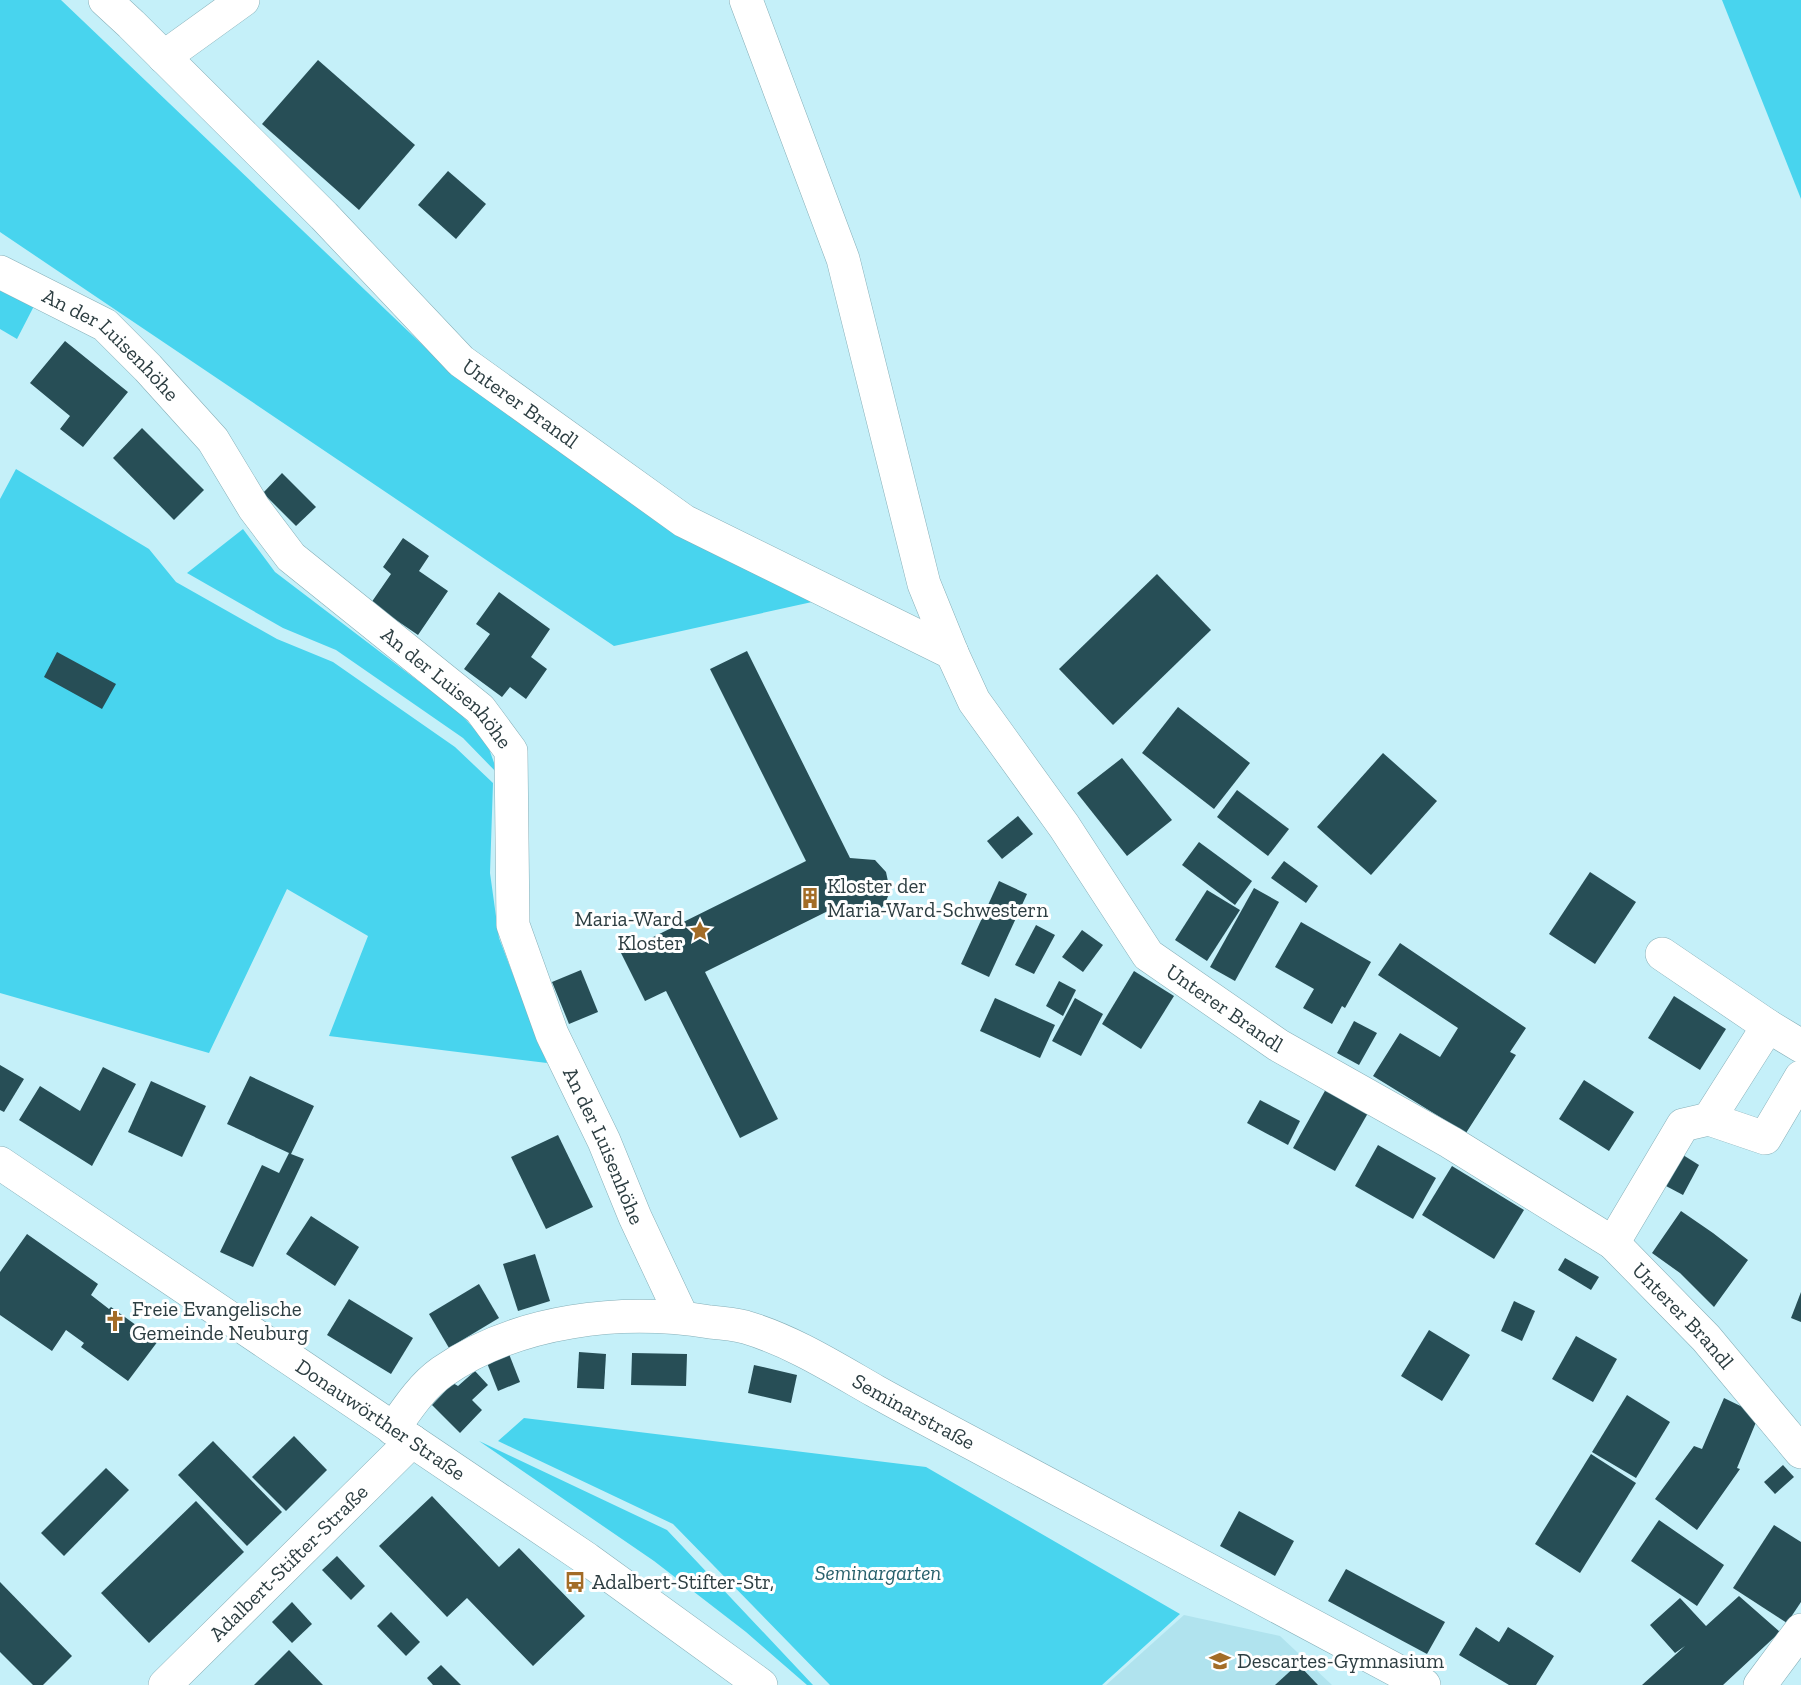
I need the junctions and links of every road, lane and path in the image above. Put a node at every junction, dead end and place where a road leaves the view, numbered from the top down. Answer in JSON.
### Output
{"nodes":[{"id":1,"x":105,"y":0,"type":"edge"},
{"id":2,"x":243,"y":0,"type":"edge"},
{"id":3,"x":746,"y":0,"type":"edge"},
{"id":4,"x":164,"y":57,"type":"junction"},
{"id":5,"x":0,"y":272,"type":"edge"},
{"id":6,"x":952,"y":653,"type":"junction"},
{"id":7,"x":1662,"y":954,"type":"dead end"},
{"id":8,"x":1768,"y":1026,"type":"junction"},
{"id":9,"x":1801,"y":1046,"type":"edge"},
{"id":10,"x":1801,"y":1077,"type":"edge"},
{"id":11,"x":1709,"y":1119,"type":"junction"},
{"id":12,"x":0,"y":1163,"type":"edge"},
{"id":13,"x":1613,"y":1244,"type":"junction"},
{"id":14,"x":682,"y":1317,"type":"junction"},
{"id":15,"x":402,"y":1435,"type":"junction"},
{"id":16,"x":1801,"y":1452,"type":"edge"},
{"id":17,"x":1801,"y":1630,"type":"edge"},
{"id":18,"x":757,"y":1684,"type":"edge"},
{"id":19,"x":165,"y":1685,"type":"edge"},
{"id":20,"x":1424,"y":1685,"type":"edge"},
{"id":21,"x":1760,"y":1685,"type":"edge"}],
"edges":[{"from":1,"to":4,"type":"street","name":"Unterer Brandl"},
{"from":2,"to":4,"type":"street"},
{"from":3,"to":6,"type":"street","name":"Unterer Brandl"},
{"from":4,"to":6,"type":"street","name":"Unterer Brandl"},
{"from":5,"to":14,"type":"street","name":"An der Luisenhöhe"},
{"from":6,"to":13,"type":"street","name":"Unterer Brandl"},
{"from":7,"to":8,"type":"street"},
{"from":8,"to":9,"type":"street"},
{"from":8,"to":11,"type":"street"},
{"from":10,"to":11,"type":"street"},
{"from":11,"to":13,"type":"street","name":"Unterer Brandl"},
{"from":12,"to":15,"type":"street","name":"Donauwörther Straße"},
{"from":13,"to":16,"type":"street","name":"Unterer Brandl"},
{"from":14,"to":15,"type":"street","name":"Seminarstraße"},
{"from":14,"to":20,"type":"street","name":"Seminarstraße"},
{"from":15,"to":18,"type":"street","name":"Donauwörther Straße"},
{"from":15,"to":19,"type":"street","name":"Adalbert-Stifter-Straße"},
{"from":17,"to":21,"type":"street"}]}
